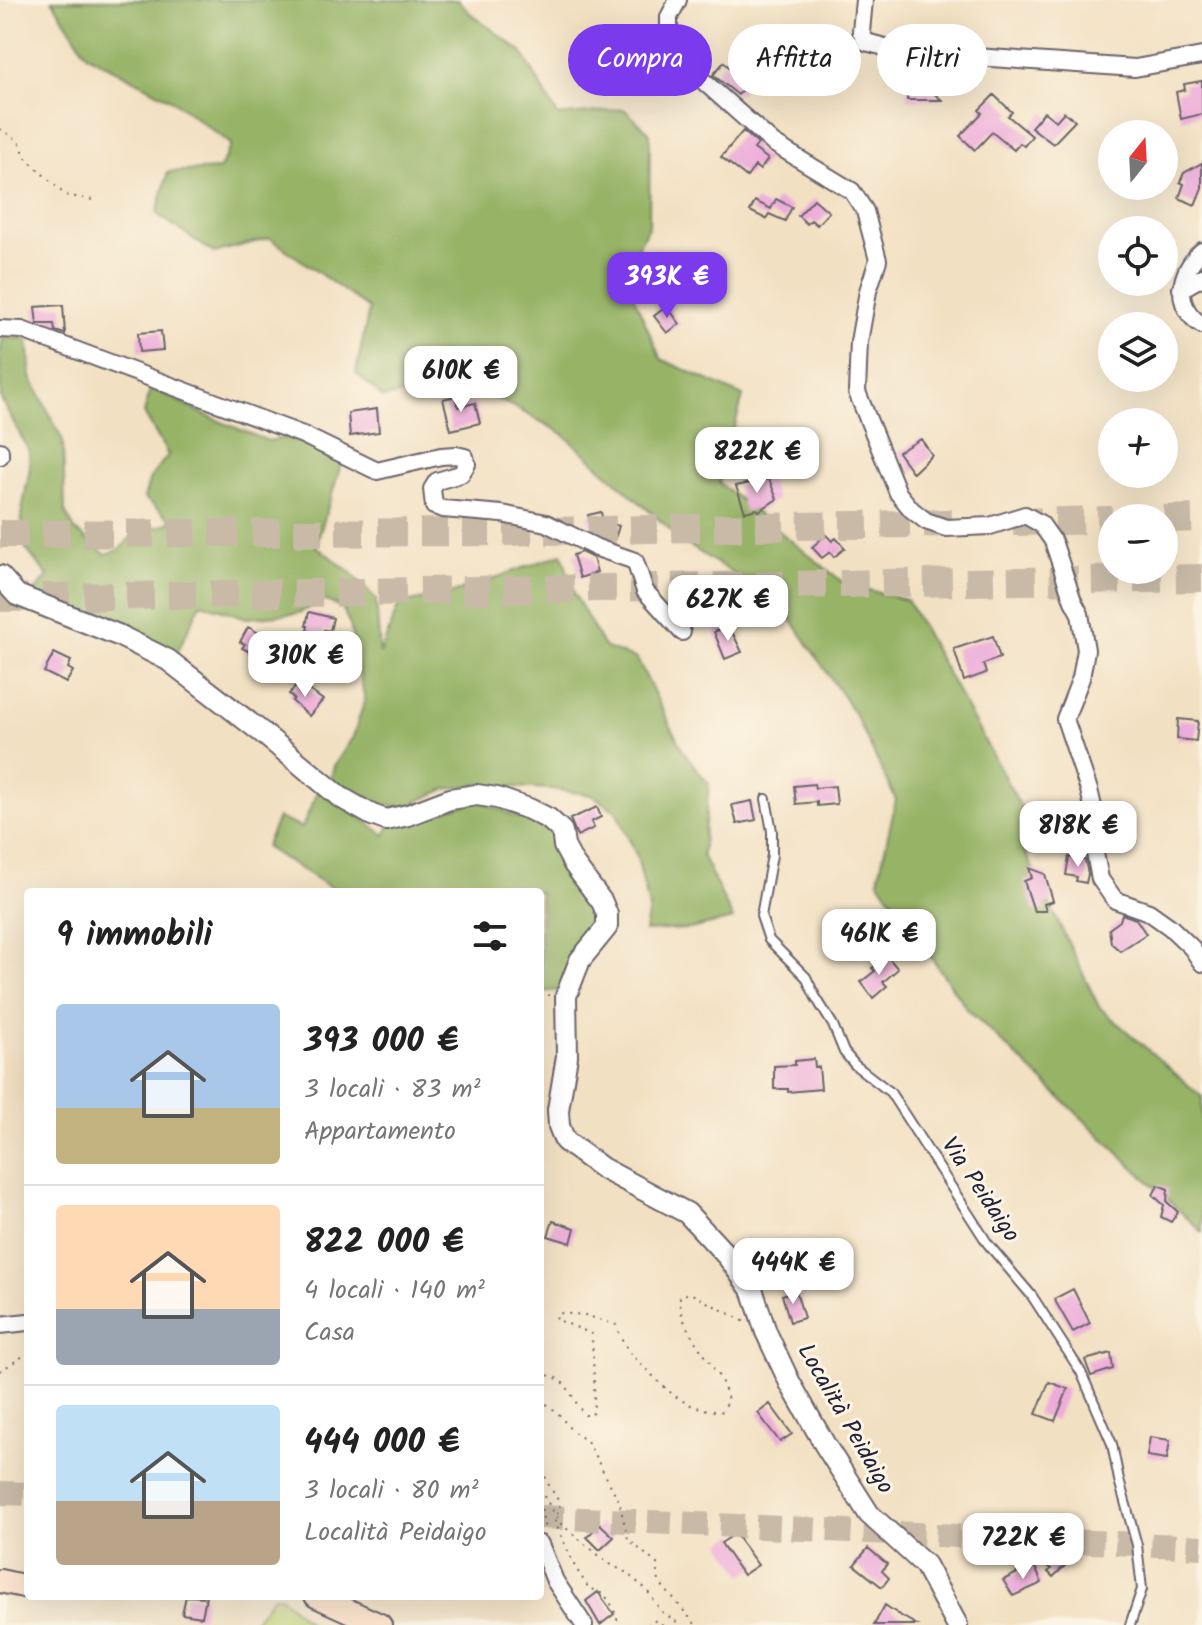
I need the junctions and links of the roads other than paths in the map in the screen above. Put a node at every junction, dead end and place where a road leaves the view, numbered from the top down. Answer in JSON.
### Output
{"nodes":[{"id":1,"x":678,"y":0,"type":"edge"},
{"id":2,"x":864,"y":0,"type":"edge"},
{"id":3,"x":1202,"y":56,"type":"edge"},
{"id":4,"x":1202,"y":251,"type":"edge"},
{"id":5,"x":1202,"y":277,"type":"edge"},
{"id":6,"x":1181,"y":289,"type":"junction"},
{"id":7,"x":1202,"y":325,"type":"edge"},
{"id":8,"x":0,"y":329,"type":"edge"},
{"id":9,"x":0,"y":576,"type":"edge"},
{"id":10,"x":682,"y":632,"type":"dead end"},
{"id":11,"x":766,"y":799,"type":"dead end"},
{"id":12,"x":1202,"y":963,"type":"edge"},
{"id":13,"x":24,"y":1322,"type":"edge"},
{"id":14,"x":0,"y":1325,"type":"edge"},
{"id":15,"x":544,"y":1554,"type":"edge"},
{"id":16,"x":0,"y":1581,"type":"edge"},
{"id":17,"x":24,"y":1586,"type":"edge"},
{"id":18,"x":325,"y":1600,"type":"edge"},
{"id":19,"x":380,"y":1625,"type":"edge"},
{"id":20,"x":584,"y":1625,"type":"edge"},
{"id":21,"x":957,"y":1625,"type":"edge"},
{"id":22,"x":1130,"y":1625,"type":"edge"}],
"edges":[{"from":1,"to":12,"type":"street"},
{"from":2,"to":3,"type":"street"},
{"from":4,"to":6,"type":"street"},
{"from":5,"to":6,"type":"street"},
{"from":6,"to":7,"type":"street"},
{"from":8,"to":10,"type":"street"},
{"from":9,"to":21,"type":"street","name":"Località Peidaigo"},
{"from":11,"to":22,"type":"lane","name":"Via Peidaigo"},
{"from":13,"to":14,"type":"street"},
{"from":15,"to":20,"type":"street"},
{"from":16,"to":17,"type":"main road"},
{"from":18,"to":19,"type":"main road"}]}
